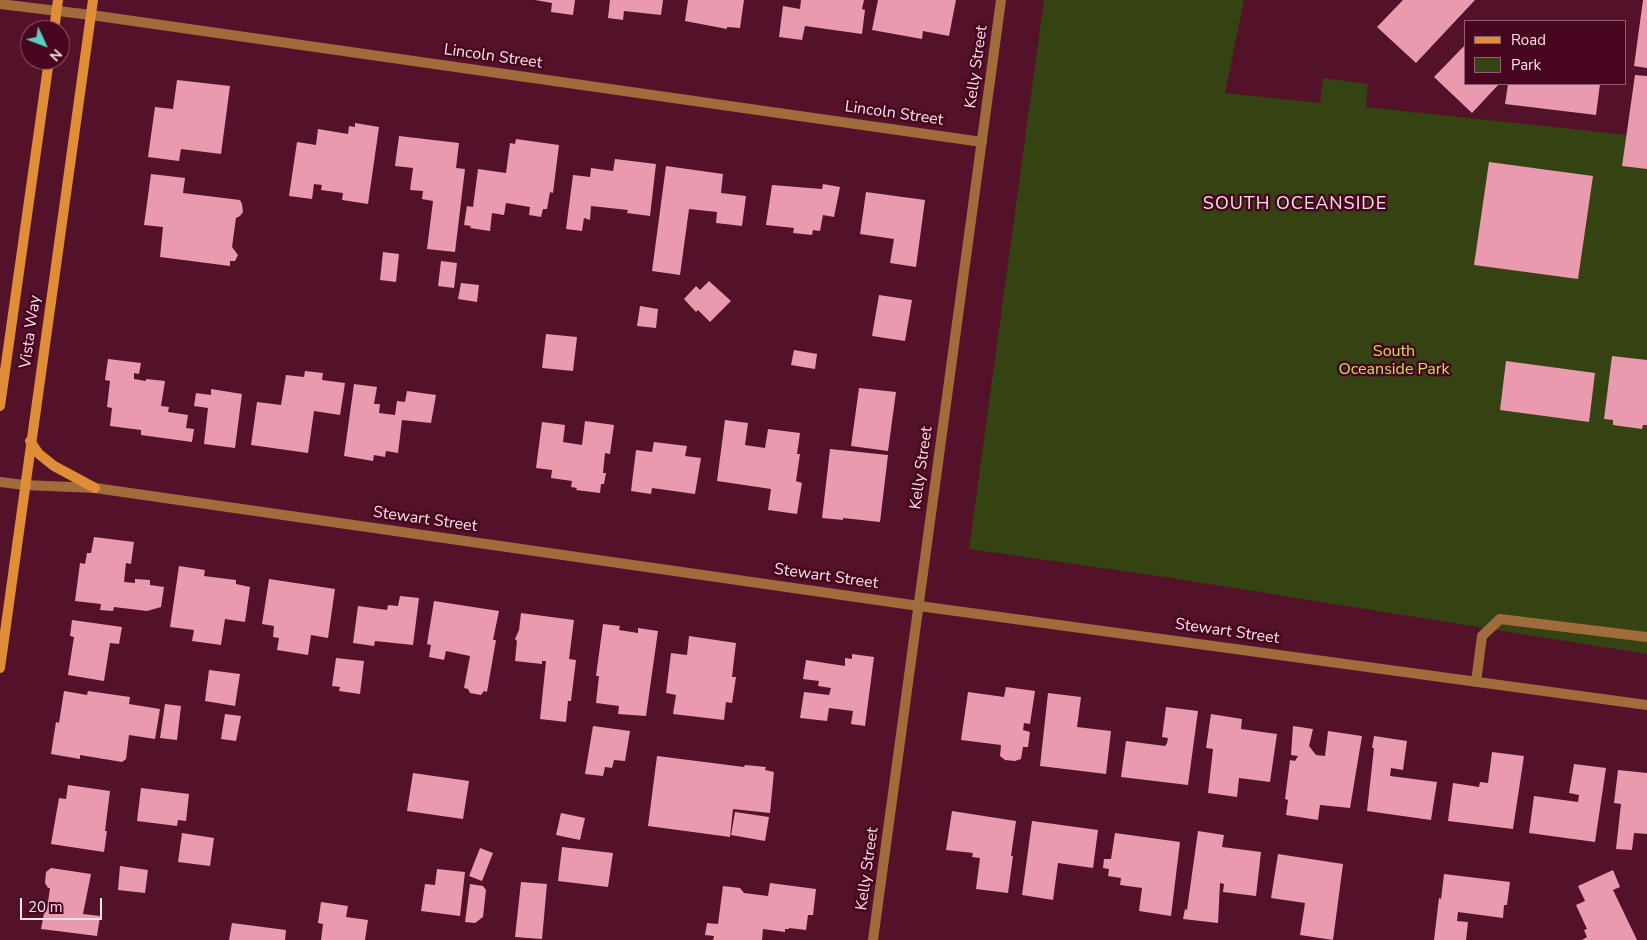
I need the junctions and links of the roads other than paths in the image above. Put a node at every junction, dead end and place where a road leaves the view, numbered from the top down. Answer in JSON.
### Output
{"nodes":[{"id":1,"x":58,"y":0,"type":"edge"},
{"id":2,"x":93,"y":0,"type":"edge"},
{"id":3,"x":1001,"y":0,"type":"edge"},
{"id":4,"x":0,"y":4,"type":"edge"},
{"id":5,"x":56,"y":11,"type":"junction"},
{"id":6,"x":91,"y":15,"type":"junction"},
{"id":7,"x":55,"y":20,"type":"edge"},
{"id":8,"x":48,"y":70,"type":"edge"},
{"id":9,"x":982,"y":142,"type":"junction"},
{"id":10,"x":0,"y":406,"type":"edge"},
{"id":11,"x":30,"y":441,"type":"junction"},
{"id":12,"x":0,"y":482,"type":"edge"},
{"id":13,"x":24,"y":485,"type":"junction"},
{"id":14,"x":95,"y":488,"type":"junction"},
{"id":15,"x":919,"y":606,"type":"junction"},
{"id":16,"x":1647,"y":637,"type":"edge"},
{"id":17,"x":0,"y":668,"type":"edge"},
{"id":18,"x":1476,"y":682,"type":"junction"},
{"id":19,"x":1647,"y":705,"type":"edge"},
{"id":20,"x":873,"y":940,"type":"edge"}],
"edges":[{"from":1,"to":5,"type":"main road"},
{"from":2,"to":6,"type":"main road","name":"Vista Way"},
{"from":3,"to":9,"type":"street","name":"Kelly Street"},
{"from":4,"to":5,"type":"street","name":"Lincoln Street"},
{"from":5,"to":6,"type":"street","name":"Lincoln Street"},
{"from":5,"to":7,"type":"main road"},
{"from":6,"to":9,"type":"street","name":"Lincoln Street"},
{"from":6,"to":11,"type":"main road","name":"Vista Way"},
{"from":8,"to":10,"type":"main road","name":"Vista Way"},
{"from":9,"to":15,"type":"street","name":"Kelly Street"},
{"from":11,"to":13,"type":"main road","name":"Vista Way"},
{"from":11,"to":14,"type":"main road"},
{"from":12,"to":13,"type":"street","name":"Stewart Street"},
{"from":13,"to":14,"type":"street","name":"Stewart Street"},
{"from":13,"to":17,"type":"main road","name":"Vista Way"},
{"from":14,"to":15,"type":"street","name":"Stewart Street"},
{"from":15,"to":18,"type":"street","name":"Stewart Street"},
{"from":15,"to":20,"type":"street","name":"Kelly Street"},
{"from":16,"to":18,"type":"street"},
{"from":18,"to":19,"type":"street","name":"Stewart Street"}]}
